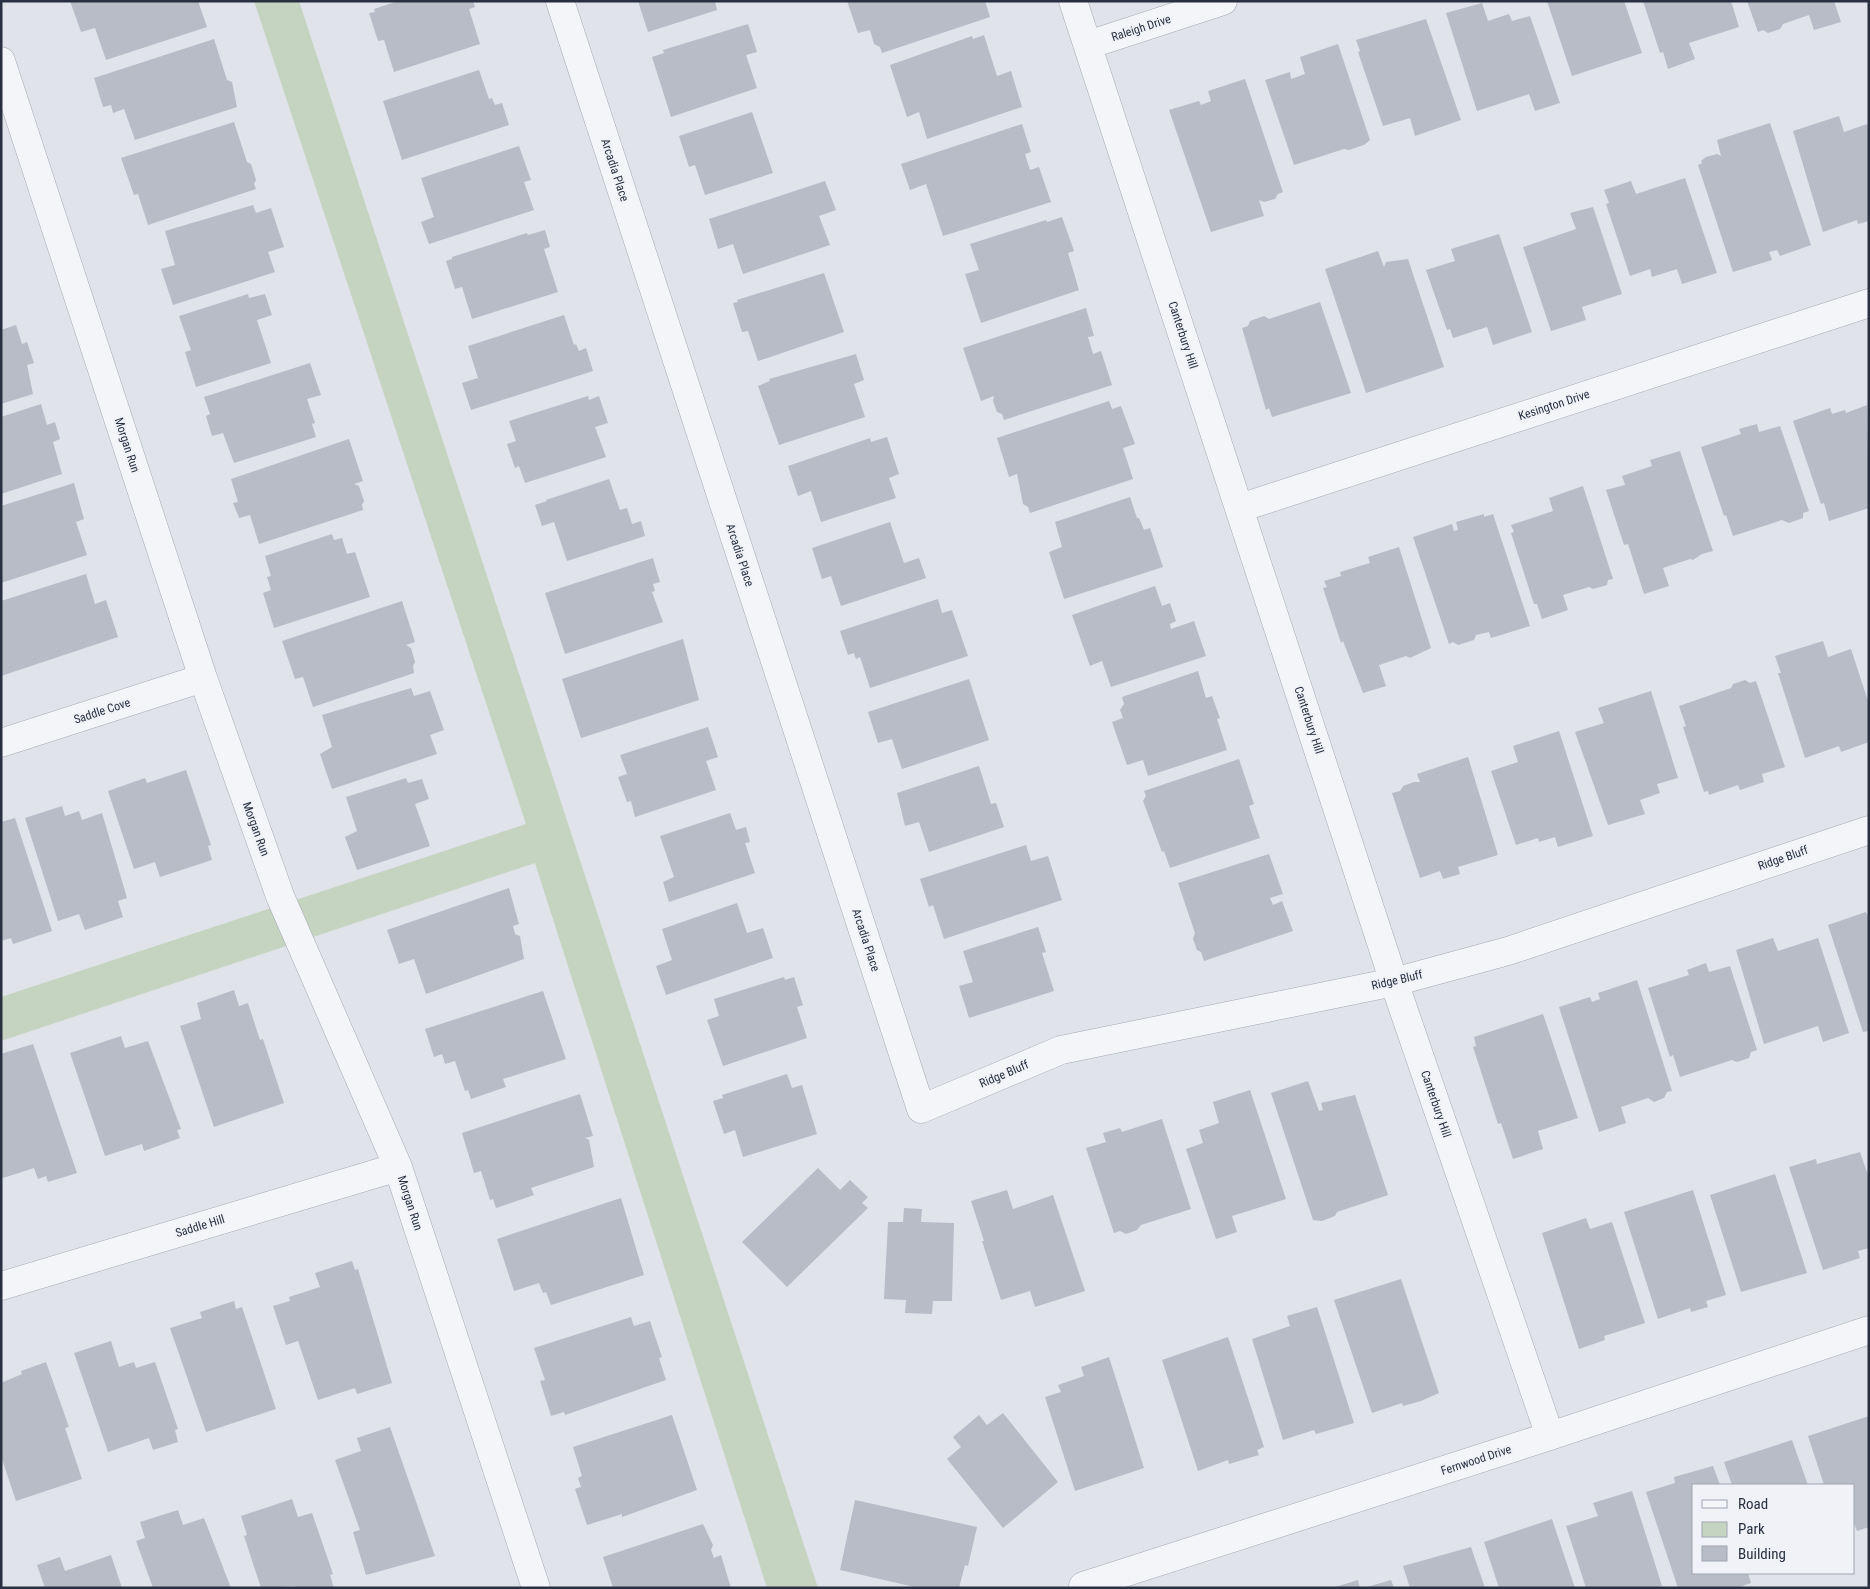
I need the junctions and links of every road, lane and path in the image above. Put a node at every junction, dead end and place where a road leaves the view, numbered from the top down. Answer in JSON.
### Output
{"nodes":[{"id":1,"x":560,"y":1,"type":"edge"},
{"id":2,"x":1073,"y":1,"type":"edge"},
{"id":3,"x":1223,"y":1,"type":"edge"},
{"id":4,"x":1088,"y":45,"type":"junction"},
{"id":5,"x":1,"y":61,"type":"edge"},
{"id":6,"x":1869,"y":303,"type":"edge"},
{"id":7,"x":1240,"y":508,"type":"junction"},
{"id":8,"x":203,"y":678,"type":"junction"},
{"id":9,"x":1,"y":743,"type":"edge"},
{"id":10,"x":1869,"y":830,"type":"edge"},
{"id":11,"x":1394,"y":982,"type":"junction"},
{"id":12,"x":921,"y":1110,"type":"joint"},
{"id":13,"x":398,"y":1167,"type":"junction"},
{"id":14,"x":1,"y":1286,"type":"edge"},
{"id":15,"x":1869,"y":1330,"type":"edge"},
{"id":16,"x":1550,"y":1436,"type":"junction"},
{"id":17,"x":1083,"y":1587,"type":"edge"},
{"id":18,"x":536,"y":1588,"type":"edge"}],
"edges":[{"from":1,"to":12,"type":"street","name":"Arcadia Place"},
{"from":2,"to":4,"type":"street","name":"Canterbury Hill"},
{"from":3,"to":4,"type":"street","name":"Raleigh Drive"},
{"from":4,"to":7,"type":"street","name":"Canterbury Hill"},
{"from":5,"to":8,"type":"street","name":"Morgan Run"},
{"from":6,"to":7,"type":"street","name":"Kesington Drive"},
{"from":7,"to":11,"type":"street","name":"Canterbury Hill"},
{"from":8,"to":9,"type":"street","name":"Saddle Cove"},
{"from":8,"to":13,"type":"street","name":"Morgan Run"},
{"from":10,"to":11,"type":"street","name":"Ridge Bluff"},
{"from":11,"to":12,"type":"street","name":"Ridge Bluff"},
{"from":11,"to":16,"type":"street","name":"Canterbury Hill"},
{"from":13,"to":14,"type":"street","name":"Saddle Hill"},
{"from":13,"to":18,"type":"street","name":"Morgan Run"},
{"from":15,"to":16,"type":"street","name":"Fernwood Drive"},
{"from":16,"to":17,"type":"street","name":"Fernwood Drive"}]}
